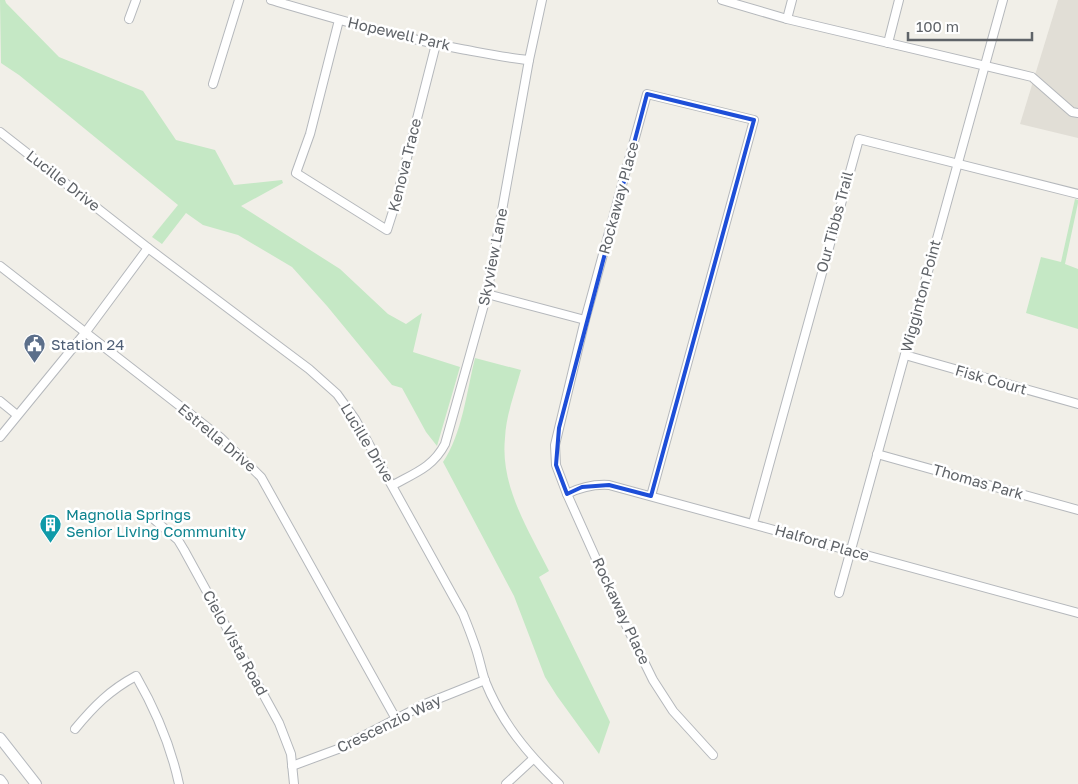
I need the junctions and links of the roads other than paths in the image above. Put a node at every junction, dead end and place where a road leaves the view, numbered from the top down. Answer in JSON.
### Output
{"nodes":[{"id":1,"x":136,"y":0,"type":"edge"},
{"id":2,"x":239,"y":0,"type":"edge"},
{"id":3,"x":271,"y":0,"type":"edge"},
{"id":4,"x":542,"y":0,"type":"edge"},
{"id":5,"x":722,"y":0,"type":"edge"},
{"id":6,"x":792,"y":0,"type":"edge"},
{"id":7,"x":899,"y":0,"type":"edge"},
{"id":8,"x":1003,"y":0,"type":"edge"},
{"id":9,"x":129,"y":19,"type":"dead end"},
{"id":10,"x":787,"y":19,"type":"junction"},
{"id":11,"x":339,"y":20,"type":"junction"},
{"id":12,"x":888,"y":43,"type":"junction"},
{"id":13,"x":436,"y":44,"type":"junction"},
{"id":14,"x":529,"y":60,"type":"junction"},
{"id":15,"x":985,"y":66,"type":"junction"},
{"id":16,"x":213,"y":84,"type":"dead end"},
{"id":17,"x":1078,"y":113,"type":"edge"},
{"id":18,"x":0,"y":132,"type":"edge"},
{"id":19,"x":958,"y":162,"type":"junction"},
{"id":20,"x":1078,"y":194,"type":"edge"},
{"id":21,"x":148,"y":248,"type":"junction"},
{"id":22,"x":0,"y":266,"type":"edge"},
{"id":23,"x":487,"y":294,"type":"junction"},
{"id":24,"x":585,"y":320,"type":"junction"},
{"id":25,"x":85,"y":333,"type":"junction"},
{"id":26,"x":905,"y":355,"type":"junction"},
{"id":27,"x":0,"y":401,"type":"edge"},
{"id":28,"x":1078,"y":404,"type":"edge"},
{"id":29,"x":17,"y":415,"type":"junction"},
{"id":30,"x":0,"y":437,"type":"edge"},
{"id":31,"x":877,"y":454,"type":"junction"},
{"id":32,"x":393,"y":485,"type":"junction"},
{"id":33,"x":566,"y":494,"type":"junction"},
{"id":34,"x":651,"y":496,"type":"junction"},
{"id":35,"x":1078,"y":510,"type":"edge"},
{"id":36,"x":150,"y":516,"type":"dead end"},
{"id":37,"x":753,"y":523,"type":"junction"},
{"id":38,"x":850,"y":551,"type":"junction"},
{"id":39,"x":839,"y":592,"type":"dead end"},
{"id":40,"x":1078,"y":613,"type":"edge"},
{"id":41,"x":485,"y":680,"type":"junction"},
{"id":42,"x":396,"y":719,"type":"junction"},
{"id":43,"x":75,"y":728,"type":"dead end"},
{"id":44,"x":0,"y":738,"type":"edge"},
{"id":45,"x":713,"y":756,"type":"dead end"},
{"id":46,"x":533,"y":759,"type":"junction"},
{"id":47,"x":292,"y":766,"type":"junction"},
{"id":48,"x":0,"y":780,"type":"edge"},
{"id":49,"x":3,"y":784,"type":"edge"},
{"id":50,"x":36,"y":784,"type":"edge"},
{"id":51,"x":179,"y":784,"type":"edge"},
{"id":52,"x":294,"y":784,"type":"edge"},
{"id":53,"x":506,"y":784,"type":"edge"},
{"id":54,"x":559,"y":784,"type":"edge"}],
"edges":[{"from":1,"to":9,"type":"street"},
{"from":2,"to":16,"type":"street"},
{"from":3,"to":11,"type":"street","name":"Hopewell Park"},
{"from":4,"to":14,"type":"street","name":"Skyview Lane"},
{"from":5,"to":10,"type":"street"},
{"from":6,"to":10,"type":"street"},
{"from":7,"to":12,"type":"street"},
{"from":8,"to":15,"type":"street","name":"Wigginton Point"},
{"from":10,"to":12,"type":"street"},
{"from":11,"to":13,"type":"street","name":"Hopewell Park"},
{"from":11,"to":13,"type":"street","name":"Kenova Trace"},
{"from":12,"to":15,"type":"street"},
{"from":13,"to":14,"type":"street","name":"Hopewell Park"},
{"from":14,"to":23,"type":"street","name":"Skyview Lane"},
{"from":15,"to":17,"type":"street"},
{"from":15,"to":19,"type":"street","name":"Wigginton Point"},
{"from":18,"to":21,"type":"street","name":"Lucille Drive"},
{"from":19,"to":20,"type":"street","name":"Our Tibbs Trail"},
{"from":19,"to":26,"type":"street","name":"Wigginton Point"},
{"from":19,"to":37,"type":"street","name":"Our Tibbs Trail"},
{"from":21,"to":25,"type":"street"},
{"from":21,"to":32,"type":"street","name":"Lucille Drive"},
{"from":22,"to":25,"type":"street","name":"Estrella Drive"},
{"from":23,"to":24,"type":"street"},
{"from":23,"to":32,"type":"street","name":"Skyview Lane"},
{"from":24,"to":33,"type":"street","name":"Rockaway Place"},
{"from":24,"to":34,"type":"street","name":"Rockaway Place"},
{"from":25,"to":29,"type":"street"},
{"from":25,"to":42,"type":"street","name":"Estrella Drive"},
{"from":26,"to":28,"type":"street","name":"Fisk Court"},
{"from":26,"to":31,"type":"street","name":"Wigginton Point"},
{"from":27,"to":29,"type":"street"},
{"from":29,"to":30,"type":"street"},
{"from":31,"to":35,"type":"street","name":"Thomas Park"},
{"from":31,"to":38,"type":"street","name":"Wigginton Point"},
{"from":32,"to":41,"type":"street","name":"Lucille Drive"},
{"from":33,"to":34,"type":"street","name":"Halford Place"},
{"from":33,"to":45,"type":"street","name":"Rockaway Place"},
{"from":34,"to":37,"type":"street","name":"Halford Place"},
{"from":36,"to":47,"type":"street","name":"Cielo Vista Road"},
{"from":37,"to":38,"type":"street","name":"Halford Place"},
{"from":38,"to":39,"type":"street","name":"Wigginton Point"},
{"from":38,"to":40,"type":"street","name":"Halford Place"},
{"from":41,"to":42,"type":"street","name":"Crescenzio Way"},
{"from":41,"to":46,"type":"street","name":"Lucille Drive"},
{"from":42,"to":47,"type":"street","name":"Crescenzio Way"},
{"from":43,"to":51,"type":"street"},
{"from":44,"to":50,"type":"main road"},
{"from":46,"to":53,"type":"street"},
{"from":46,"to":54,"type":"street","name":"Lucille Drive"},
{"from":47,"to":52,"type":"street","name":"Cielo Vista Road"},
{"from":48,"to":49,"type":"main road"}]}
